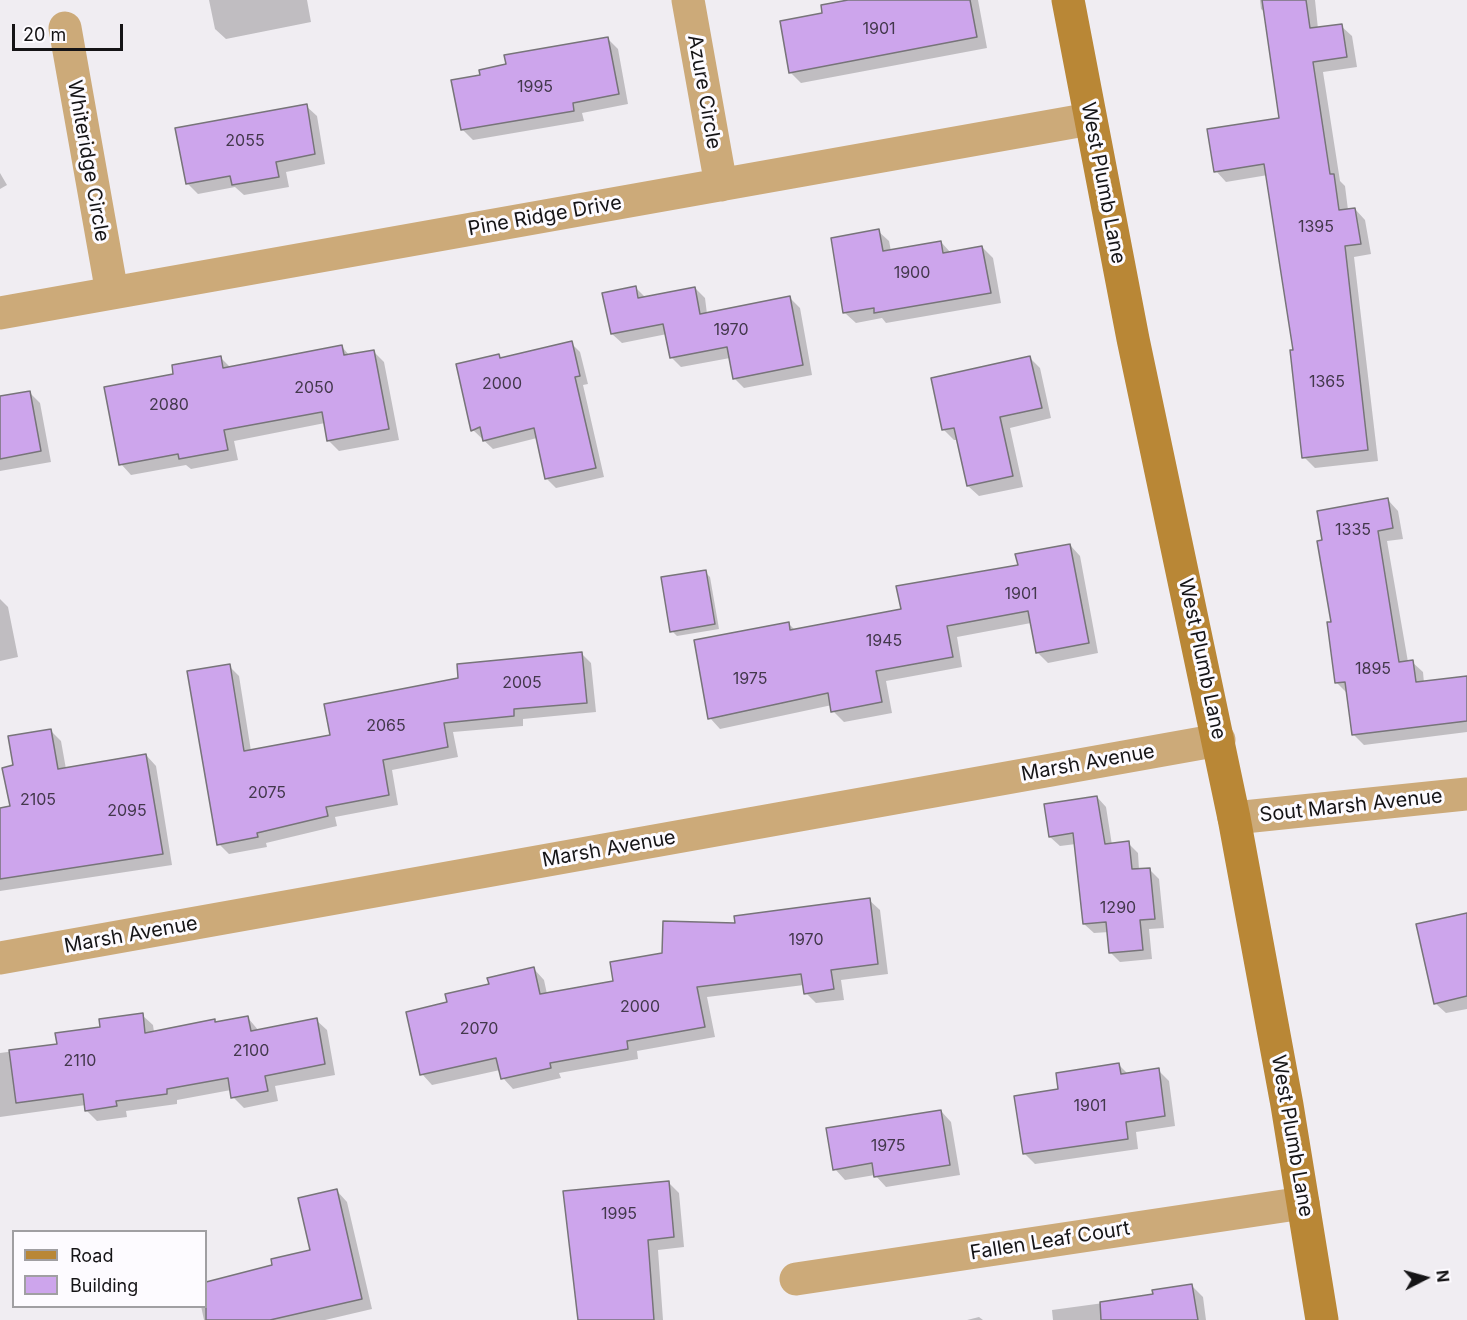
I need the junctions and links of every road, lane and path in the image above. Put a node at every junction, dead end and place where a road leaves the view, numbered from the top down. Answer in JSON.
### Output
{"nodes":[{"id":1,"x":688,"y":0,"type":"edge"},
{"id":2,"x":1068,"y":0,"type":"edge"},
{"id":3,"x":65,"y":28,"type":"dead end"},
{"id":4,"x":1090,"y":119,"type":"junction"},
{"id":5,"x":721,"y":185,"type":"junction"},
{"id":6,"x":112,"y":293,"type":"junction"},
{"id":7,"x":0,"y":313,"type":"edge"},
{"id":8,"x":1219,"y":740,"type":"junction"},
{"id":9,"x":1467,"y":794,"type":"edge"},
{"id":10,"x":1234,"y":818,"type":"junction"},
{"id":11,"x":0,"y":958,"type":"edge"},
{"id":12,"x":1303,"y":1203,"type":"junction"},
{"id":13,"x":796,"y":1279,"type":"dead end"},
{"id":14,"x":1322,"y":1320,"type":"edge"}],
"edges":[{"from":1,"to":5,"type":"street","name":"Azure Circle"},
{"from":2,"to":4,"type":"main road","name":"West Plumb Lane"},
{"from":3,"to":6,"type":"street","name":"Whiteridge Circle"},
{"from":4,"to":5,"type":"street","name":"Pine Ridge Drive"},
{"from":4,"to":8,"type":"main road","name":"West Plumb Lane"},
{"from":5,"to":6,"type":"street","name":"Pine Ridge Drive"},
{"from":6,"to":7,"type":"street","name":"Pine Ridge Drive"},
{"from":8,"to":10,"type":"main road","name":"West Plumb Lane"},
{"from":8,"to":11,"type":"street","name":"Marsh Avenue"},
{"from":9,"to":10,"type":"street","name":"Sout Marsh Avenue"},
{"from":10,"to":12,"type":"main road","name":"West Plumb Lane"},
{"from":12,"to":13,"type":"street","name":"Fallen Leaf Court"},
{"from":12,"to":14,"type":"main road","name":"West Plumb Lane"}]}
